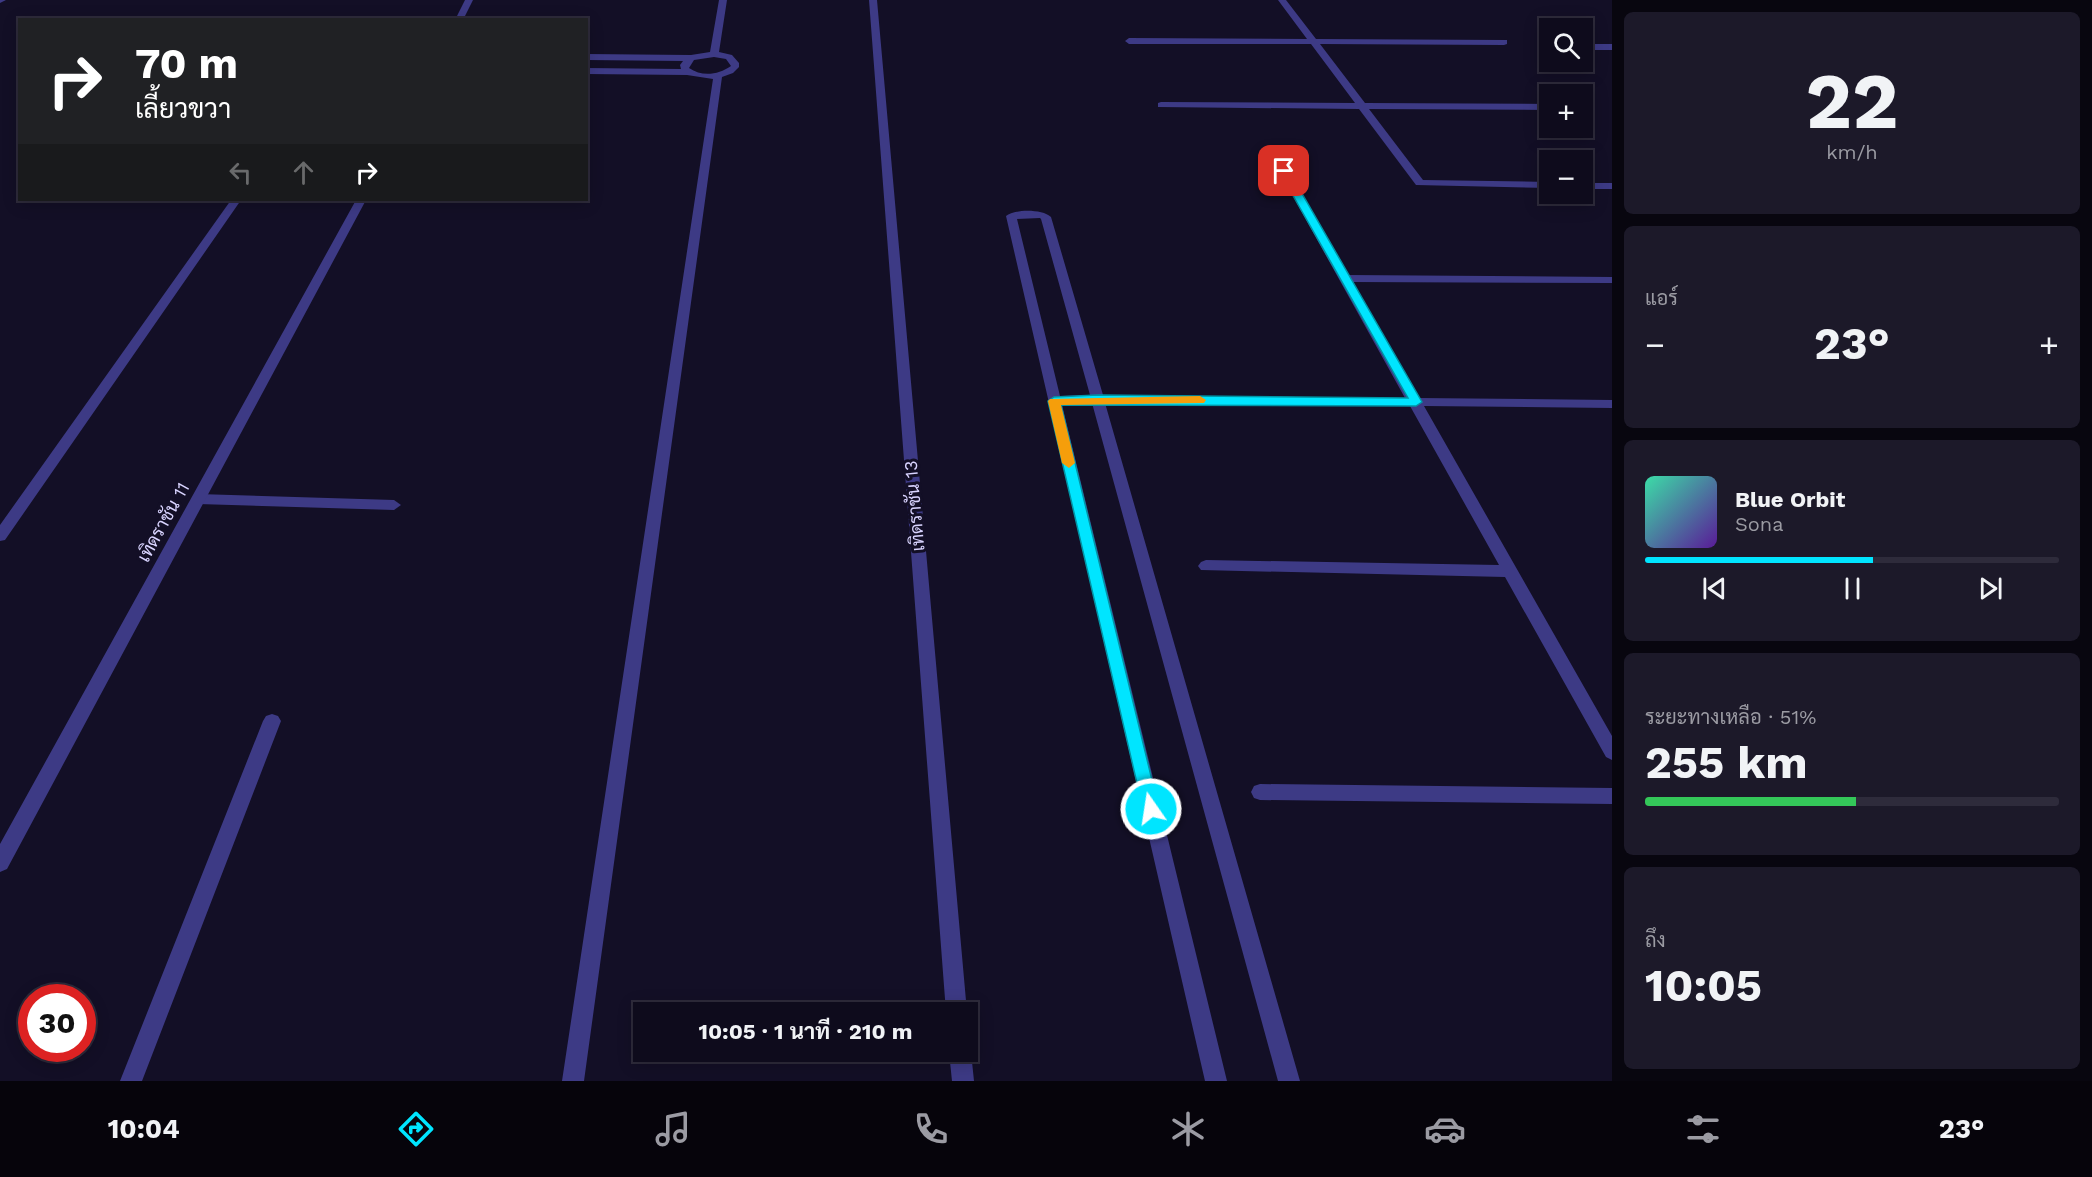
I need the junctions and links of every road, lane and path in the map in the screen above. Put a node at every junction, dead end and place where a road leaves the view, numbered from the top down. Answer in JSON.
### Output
{"nodes":[{"id":1,"x":469,"y":0,"type":"edge"},
{"id":2,"x":723,"y":0,"type":"edge"},
{"id":3,"x":873,"y":0,"type":"edge"},
{"id":4,"x":1282,"y":0,"type":"edge"},
{"id":5,"x":460,"y":18,"type":"edge"},
{"id":6,"x":1312,"y":40,"type":"junction"},
{"id":7,"x":1129,"y":41,"type":"dead end"},
{"id":8,"x":1504,"y":42,"type":"dead end"},
{"id":9,"x":1593,"y":47,"type":"edge"},
{"id":10,"x":1612,"y":47,"type":"edge"},
{"id":11,"x":714,"y":54,"type":"junction"},
{"id":12,"x":588,"y":57,"type":"edge"},
{"id":13,"x":691,"y":58,"type":"junction"},
{"id":14,"x":588,"y":71,"type":"edge"},
{"id":15,"x":688,"y":72,"type":"junction"},
{"id":16,"x":718,"y":76,"type":"junction"},
{"id":17,"x":1161,"y":105,"type":"dead end"},
{"id":18,"x":1539,"y":107,"type":"edge"},
{"id":19,"x":1363,"y":108,"type":"junction"},
{"id":20,"x":1274,"y":153,"type":"dead end"},
{"id":21,"x":1539,"y":185,"type":"edge"},
{"id":22,"x":1593,"y":186,"type":"edge"},
{"id":23,"x":1612,"y":186,"type":"edge"},
{"id":24,"x":235,"y":201,"type":"edge"},
{"id":25,"x":360,"y":201,"type":"edge"},
{"id":26,"x":1346,"y":278,"type":"junction"},
{"id":27,"x":1612,"y":280,"type":"edge"},
{"id":28,"x":1098,"y":399,"type":"junction"},
{"id":29,"x":1054,"y":401,"type":"junction"},
{"id":30,"x":1416,"y":402,"type":"junction"},
{"id":31,"x":1612,"y":404,"type":"edge"},
{"id":32,"x":198,"y":499,"type":"junction"},
{"id":33,"x":394,"y":504,"type":"dead end"},
{"id":34,"x":0,"y":536,"type":"edge"},
{"id":35,"x":1206,"y":566,"type":"dead end"},
{"id":36,"x":1511,"y":571,"type":"junction"},
{"id":37,"x":272,"y":721,"type":"dead end"},
{"id":38,"x":1612,"y":752,"type":"edge"},
{"id":39,"x":1260,"y":792,"type":"dead end"},
{"id":40,"x":1612,"y":796,"type":"edge"},
{"id":41,"x":0,"y":863,"type":"edge"},
{"id":42,"x":956,"y":1002,"type":"edge"},
{"id":43,"x":961,"y":1062,"type":"edge"},
{"id":44,"x":131,"y":1081,"type":"edge"},
{"id":45,"x":573,"y":1081,"type":"edge"},
{"id":46,"x":963,"y":1081,"type":"edge"},
{"id":47,"x":1216,"y":1081,"type":"edge"},
{"id":48,"x":1289,"y":1081,"type":"edge"}],
"edges":[{"from":1,"to":5,"type":"street"},
{"from":2,"to":11,"type":"street"},
{"from":3,"to":42,"type":"street","name":"เทิดราชัน 13"},
{"from":4,"to":6,"type":"street"},
{"from":6,"to":7,"type":"street"},
{"from":6,"to":8,"type":"street"},
{"from":6,"to":19,"type":"street"},
{"from":9,"to":10,"type":"street"},
{"from":11,"to":13,"type":"street"},
{"from":11,"to":16,"type":"street"},
{"from":12,"to":13,"type":"street"},
{"from":13,"to":15,"type":"street"},
{"from":14,"to":15,"type":"street"},
{"from":15,"to":16,"type":"street"},
{"from":16,"to":45,"type":"street"},
{"from":17,"to":19,"type":"street"},
{"from":18,"to":19,"type":"street"},
{"from":19,"to":21,"type":"street"},
{"from":20,"to":26,"type":"street"},
{"from":22,"to":23,"type":"street"},
{"from":24,"to":34,"type":"street"},
{"from":25,"to":32,"type":"street","name":"เทิดราชัน 11"},
{"from":26,"to":27,"type":"street"},
{"from":26,"to":30,"type":"street"},
{"from":28,"to":29,"type":"street"},
{"from":28,"to":29,"type":"street"},
{"from":28,"to":30,"type":"street"},
{"from":28,"to":48,"type":"street"},
{"from":29,"to":47,"type":"street"},
{"from":30,"to":31,"type":"street"},
{"from":30,"to":36,"type":"street"},
{"from":32,"to":33,"type":"street"},
{"from":32,"to":41,"type":"street","name":"เทิดราชัน 11"},
{"from":35,"to":36,"type":"street"},
{"from":36,"to":38,"type":"street"},
{"from":37,"to":44,"type":"street"},
{"from":39,"to":40,"type":"street"},
{"from":43,"to":46,"type":"street"}]}
